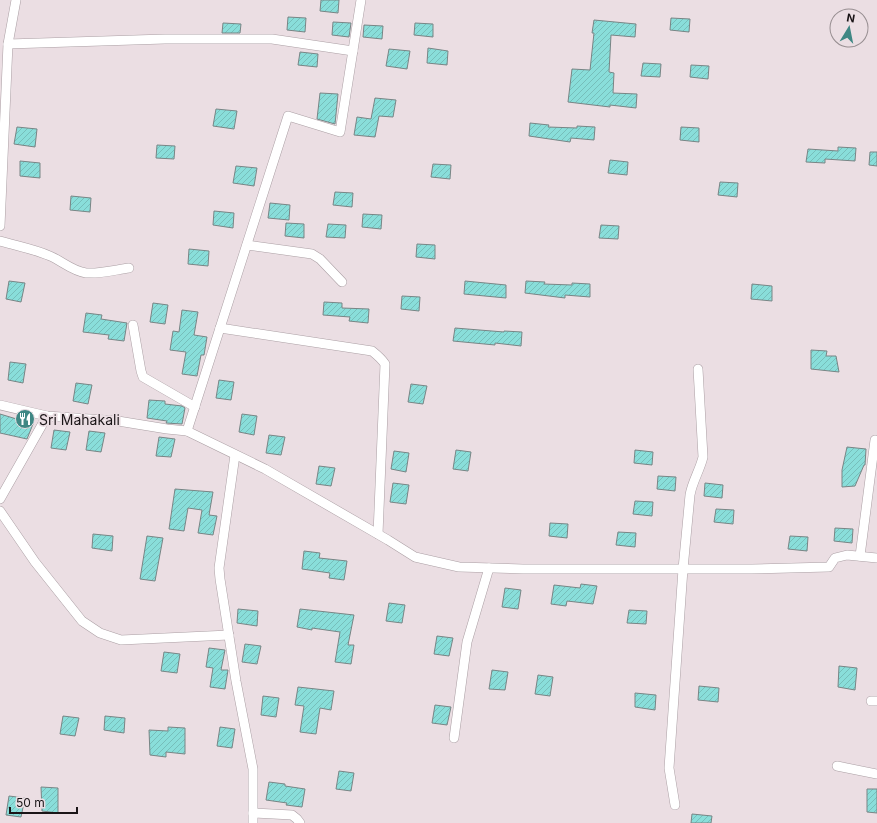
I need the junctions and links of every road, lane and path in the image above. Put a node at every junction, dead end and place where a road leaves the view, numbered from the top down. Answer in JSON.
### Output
{"nodes":[{"id":1,"x":16,"y":0,"type":"edge"},
{"id":2,"x":361,"y":0,"type":"edge"},
{"id":3,"x":8,"y":44,"type":"junction"},
{"id":4,"x":353,"y":51,"type":"junction"},
{"id":5,"x":0,"y":226,"type":"edge"},
{"id":6,"x":0,"y":241,"type":"edge"},
{"id":7,"x":247,"y":245,"type":"junction"},
{"id":8,"x":128,"y":268,"type":"dead end"},
{"id":9,"x":342,"y":282,"type":"dead end"},
{"id":10,"x":133,"y":325,"type":"dead end"},
{"id":11,"x":220,"y":328,"type":"junction"},
{"id":12,"x":698,"y":369,"type":"dead end"},
{"id":13,"x":0,"y":405,"type":"edge"},
{"id":14,"x":194,"y":407,"type":"junction"},
{"id":15,"x":47,"y":416,"type":"junction"},
{"id":16,"x":187,"y":431,"type":"junction"},
{"id":17,"x":875,"y":440,"type":"dead end"},
{"id":18,"x":235,"y":455,"type":"junction"},
{"id":19,"x":0,"y":499,"type":"edge"},
{"id":20,"x":0,"y":512,"type":"edge"},
{"id":21,"x":378,"y":534,"type":"junction"},
{"id":22,"x":860,"y":556,"type":"junction"},
{"id":23,"x":877,"y":558,"type":"edge"},
{"id":24,"x":489,"y":568,"type":"junction"},
{"id":25,"x":683,"y":569,"type":"junction"},
{"id":26,"x":229,"y":635,"type":"junction"},
{"id":27,"x":454,"y":738,"type":"dead end"},
{"id":28,"x":837,"y":766,"type":"dead end"},
{"id":29,"x":877,"y":774,"type":"edge"},
{"id":30,"x":675,"y":805,"type":"dead end"},
{"id":31,"x":253,"y":813,"type":"junction"},
{"id":32,"x":253,"y":823,"type":"edge"},
{"id":33,"x":300,"y":823,"type":"edge"}],
"edges":[{"from":1,"to":3,"type":"street"},
{"from":2,"to":4,"type":"street"},
{"from":3,"to":4,"type":"street"},
{"from":3,"to":5,"type":"street"},
{"from":4,"to":7,"type":"street"},
{"from":6,"to":8,"type":"street"},
{"from":7,"to":9,"type":"street"},
{"from":7,"to":11,"type":"street"},
{"from":10,"to":14,"type":"street"},
{"from":11,"to":14,"type":"street"},
{"from":11,"to":21,"type":"street"},
{"from":12,"to":25,"type":"street"},
{"from":13,"to":15,"type":"street"},
{"from":14,"to":16,"type":"street"},
{"from":15,"to":16,"type":"street"},
{"from":15,"to":19,"type":"street"},
{"from":16,"to":18,"type":"street"},
{"from":17,"to":22,"type":"street"},
{"from":18,"to":21,"type":"street"},
{"from":18,"to":26,"type":"street"},
{"from":20,"to":26,"type":"street"},
{"from":21,"to":24,"type":"street"},
{"from":22,"to":23,"type":"street"},
{"from":22,"to":25,"type":"street"},
{"from":24,"to":25,"type":"street"},
{"from":24,"to":27,"type":"street"},
{"from":25,"to":30,"type":"street"},
{"from":26,"to":31,"type":"street"},
{"from":28,"to":29,"type":"street"},
{"from":31,"to":32,"type":"street"},
{"from":31,"to":33,"type":"street"}]}
